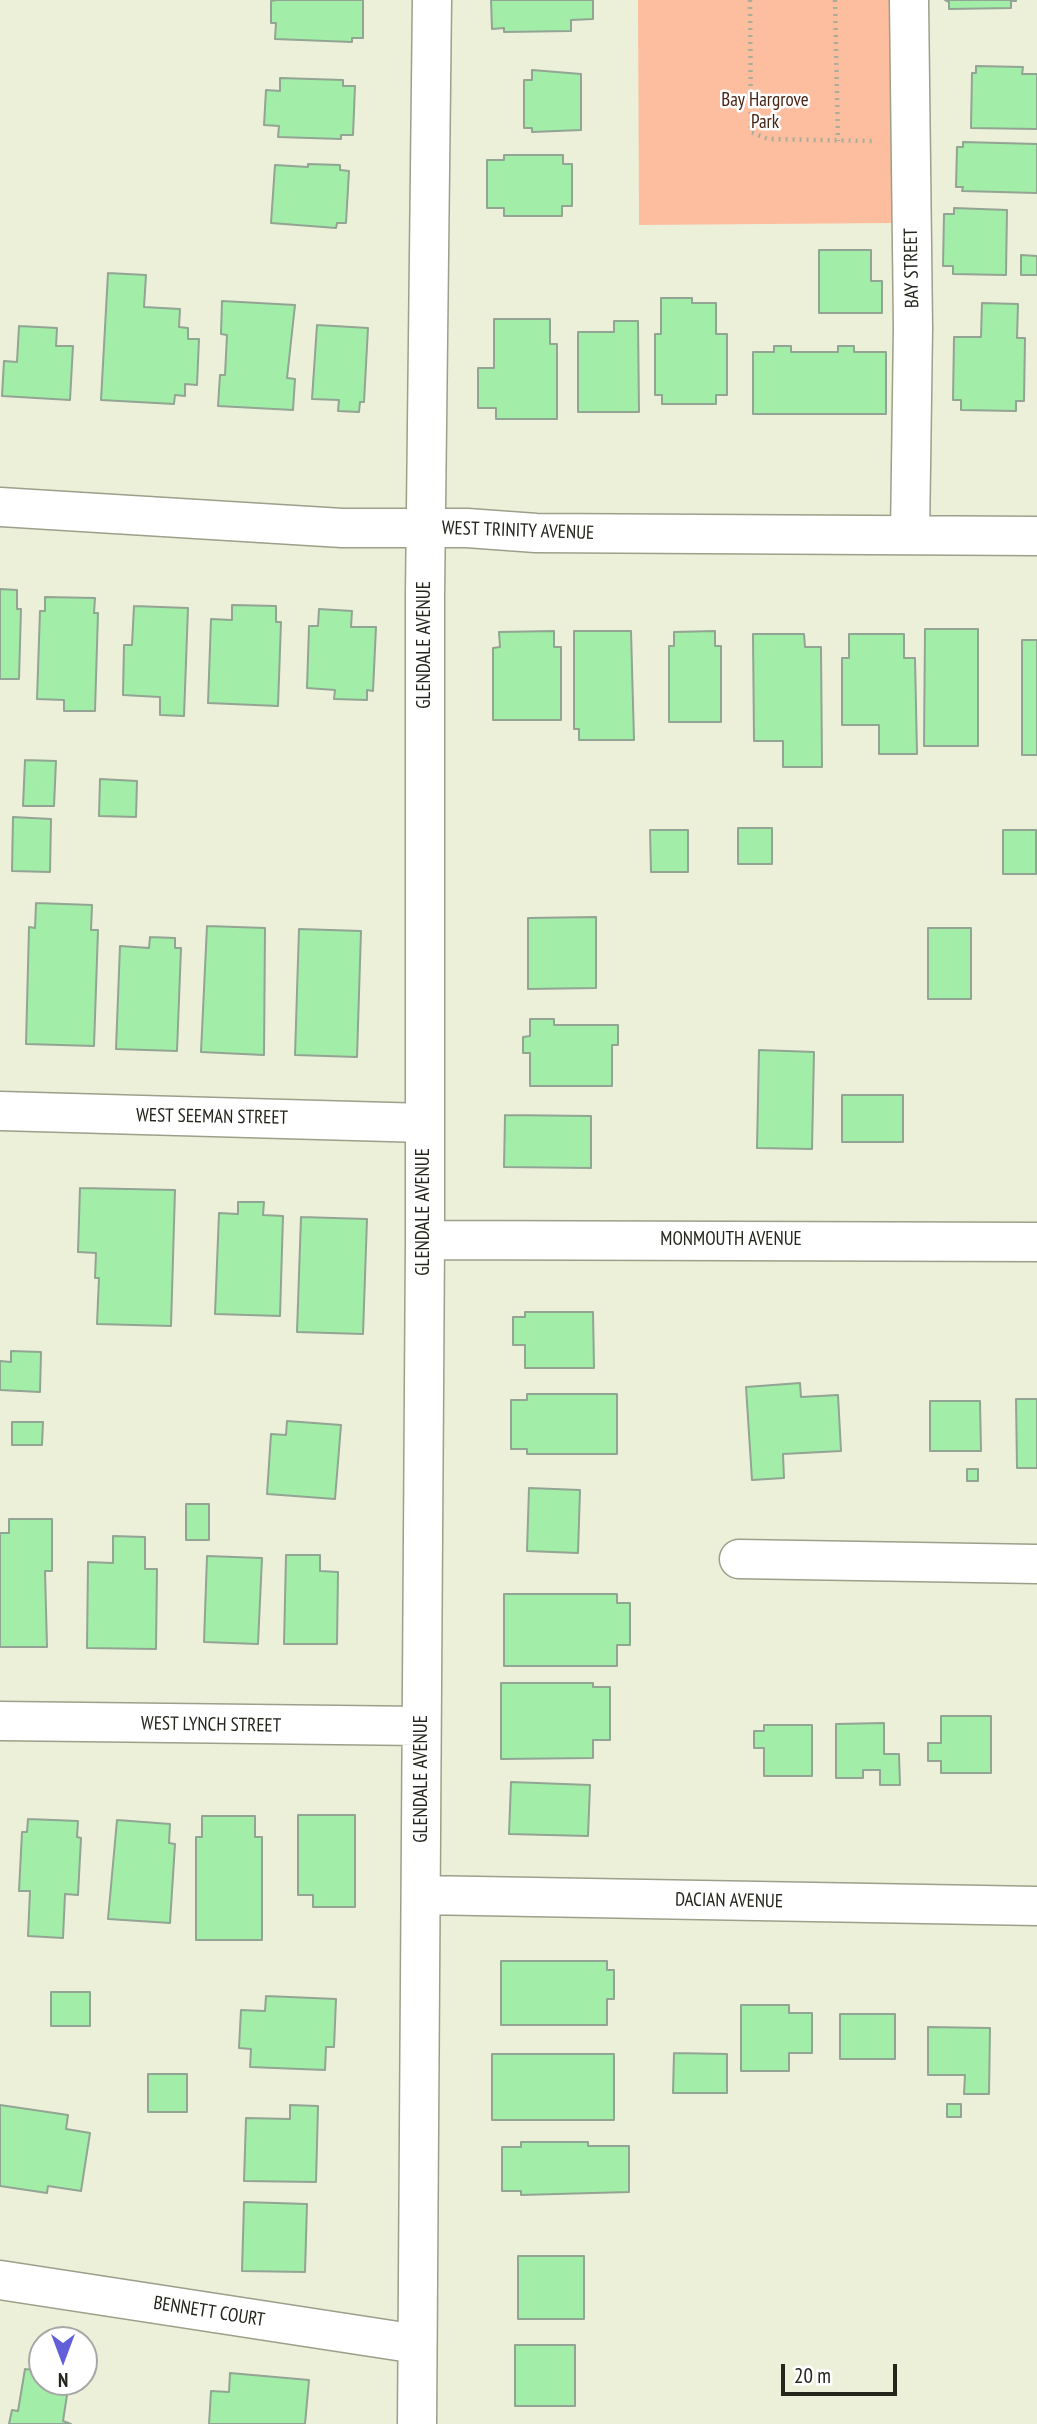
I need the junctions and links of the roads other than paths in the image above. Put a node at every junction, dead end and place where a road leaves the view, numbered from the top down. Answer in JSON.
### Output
{"nodes":[{"id":1,"x":432,"y":0,"type":"edge"},
{"id":2,"x":909,"y":0,"type":"edge"},
{"id":3,"x":0,"y":508,"type":"edge"},
{"id":4,"x":426,"y":528,"type":"junction"},
{"id":5,"x":910,"y":535,"type":"junction"},
{"id":6,"x":1037,"y":537,"type":"edge"},
{"id":7,"x":0,"y":1111,"type":"edge"},
{"id":8,"x":425,"y":1123,"type":"junction"},
{"id":9,"x":425,"y":1240,"type":"junction"},
{"id":10,"x":1037,"y":1242,"type":"edge"},
{"id":11,"x":739,"y":1559,"type":"dead end"},
{"id":12,"x":1037,"y":1564,"type":"edge"},
{"id":13,"x":0,"y":1721,"type":"edge"},
{"id":14,"x":421,"y":1727,"type":"junction"},
{"id":15,"x":421,"y":1895,"type":"junction"},
{"id":16,"x":1037,"y":1906,"type":"edge"},
{"id":17,"x":0,"y":2280,"type":"edge"},
{"id":18,"x":417,"y":2344,"type":"junction"},
{"id":19,"x":417,"y":2424,"type":"edge"}],
"edges":[{"from":1,"to":4,"type":"street","name":"GLENDALE AVENUE"},
{"from":2,"to":5,"type":"street","name":"BAY STREET"},
{"from":3,"to":4,"type":"street","name":"WEST TRINITY AVENUE"},
{"from":4,"to":5,"type":"street","name":"WEST TRINITY AVENUE"},
{"from":4,"to":8,"type":"street","name":"GLENDALE AVENUE"},
{"from":5,"to":6,"type":"street","name":"WEST TRINITY AVENUE"},
{"from":7,"to":8,"type":"street","name":"WEST SEEMAN STREET"},
{"from":8,"to":9,"type":"street","name":"GLENDALE AVENUE"},
{"from":9,"to":10,"type":"street","name":"MONMOUTH AVENUE"},
{"from":9,"to":14,"type":"street","name":"GLENDALE AVENUE"},
{"from":11,"to":12,"type":"street"},
{"from":13,"to":14,"type":"street","name":"WEST LYNCH STREET"},
{"from":14,"to":15,"type":"street","name":"GLENDALE AVENUE"},
{"from":15,"to":16,"type":"street","name":"DACIAN AVENUE"},
{"from":15,"to":18,"type":"street","name":"GLENDALE AVENUE"},
{"from":17,"to":18,"type":"street","name":"BENNETT COURT"},
{"from":18,"to":19,"type":"street","name":"GLENDALE AVENUE"}]}
